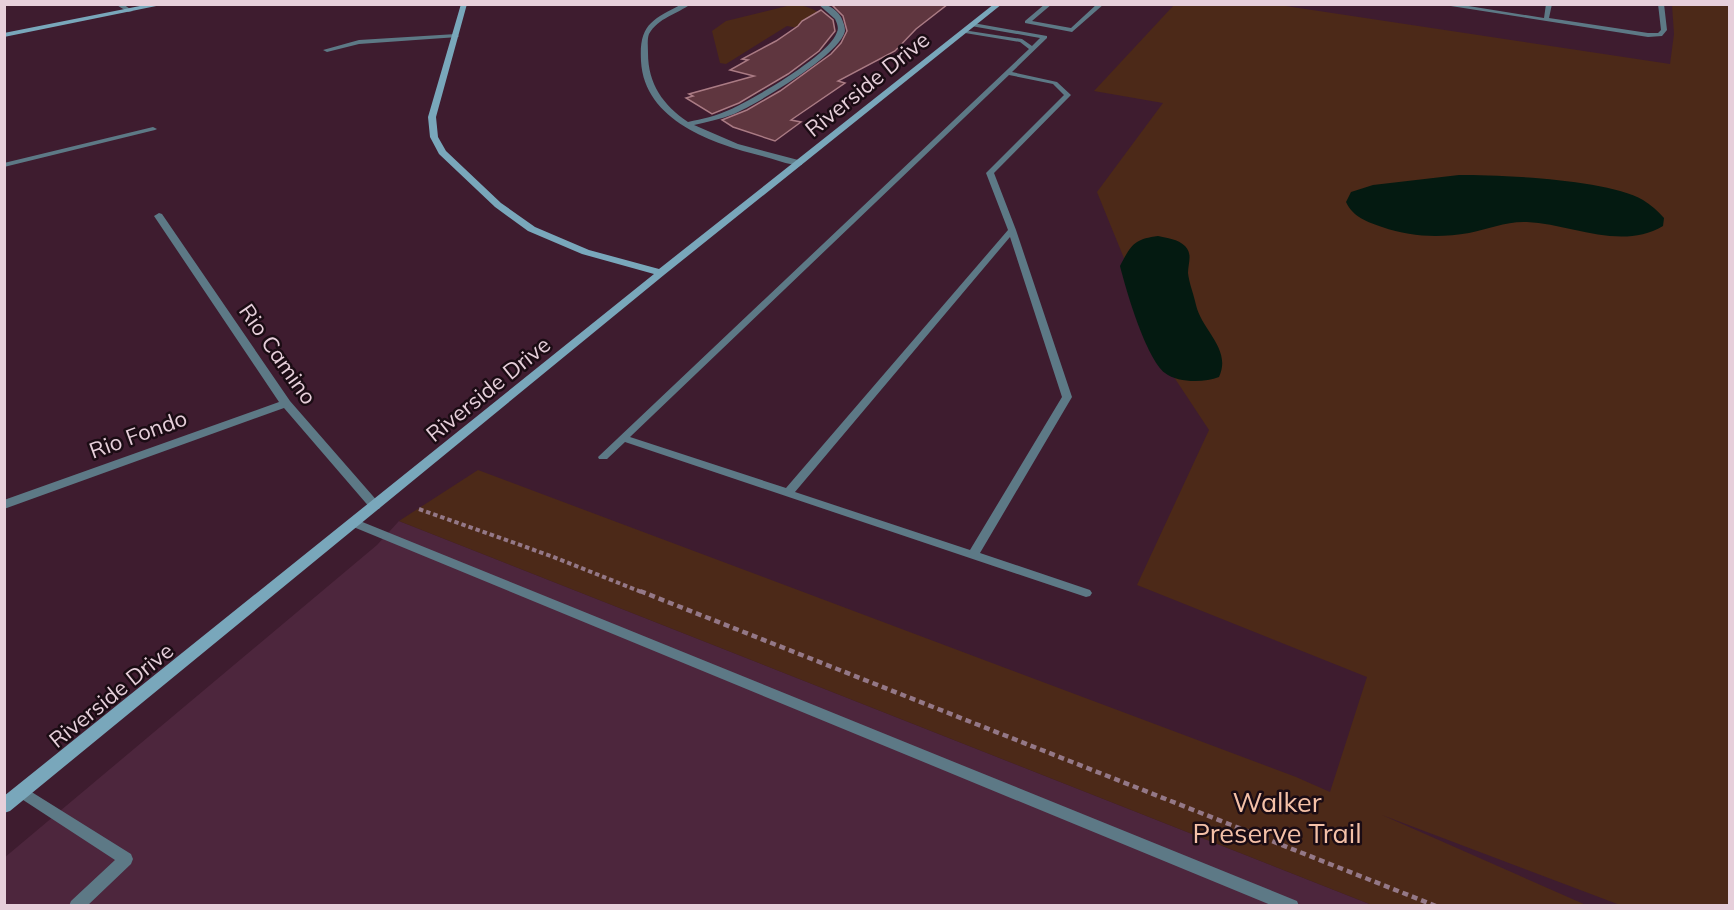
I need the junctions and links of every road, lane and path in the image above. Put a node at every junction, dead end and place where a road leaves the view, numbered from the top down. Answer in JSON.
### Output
{"nodes":[{"id":1,"x":118,"y":4,"type":"edge"},
{"id":2,"x":163,"y":4,"type":"edge"},
{"id":3,"x":464,"y":4,"type":"edge"},
{"id":4,"x":687,"y":4,"type":"edge"},
{"id":5,"x":821,"y":4,"type":"edge"},
{"id":6,"x":999,"y":4,"type":"edge"},
{"id":7,"x":1049,"y":4,"type":"edge"},
{"id":8,"x":1101,"y":4,"type":"edge"},
{"id":9,"x":1441,"y":4,"type":"edge"},
{"id":10,"x":1549,"y":4,"type":"edge"},
{"id":11,"x":1661,"y":4,"type":"edge"},
{"id":12,"x":130,"y":11,"type":"junction"},
{"id":13,"x":1545,"y":20,"type":"junction"},
{"id":14,"x":969,"y":28,"type":"junction"},
{"id":15,"x":1011,"y":31,"type":"junction"},
{"id":16,"x":4,"y":35,"type":"edge"},
{"id":17,"x":456,"y":36,"type":"junction"},
{"id":18,"x":1003,"y":38,"type":"junction"},
{"id":19,"x":1032,"y":49,"type":"junction"},
{"id":20,"x":327,"y":50,"type":"dead end"},
{"id":21,"x":1009,"y":73,"type":"junction"},
{"id":22,"x":688,"y":124,"type":"junction"},
{"id":23,"x":153,"y":129,"type":"dead end"},
{"id":24,"x":799,"y":163,"type":"junction"},
{"id":25,"x":4,"y":165,"type":"edge"},
{"id":26,"x":159,"y":216,"type":"dead end"},
{"id":27,"x":1012,"y":230,"type":"junction"},
{"id":28,"x":661,"y":273,"type":"junction"},
{"id":29,"x":286,"y":403,"type":"junction"},
{"id":30,"x":624,"y":438,"type":"junction"},
{"id":31,"x":603,"y":457,"type":"dead end"},
{"id":32,"x":788,"y":493,"type":"junction"},
{"id":33,"x":4,"y":505,"type":"edge"},
{"id":34,"x":375,"y":506,"type":"junction"},
{"id":35,"x":419,"y":508,"type":"dead end"},
{"id":36,"x":356,"y":523,"type":"junction"},
{"id":37,"x":973,"y":555,"type":"junction"},
{"id":38,"x":1086,"y":593,"type":"dead end"},
{"id":39,"x":22,"y":792,"type":"junction"},
{"id":40,"x":4,"y":806,"type":"edge"},
{"id":41,"x":76,"y":906,"type":"edge"},
{"id":42,"x":1292,"y":906,"type":"edge"},
{"id":43,"x":1436,"y":906,"type":"edge"}],
"edges":[{"from":1,"to":12,"type":"lane"},
{"from":2,"to":12,"type":"main road"},
{"from":3,"to":17,"type":"main road"},
{"from":4,"to":22,"type":"street"},
{"from":5,"to":22,"type":"street"},
{"from":6,"to":14,"type":"main road","name":"Riverside Drive"},
{"from":7,"to":8,"type":"lane"},
{"from":9,"to":13,"type":"lane"},
{"from":10,"to":13,"type":"lane"},
{"from":11,"to":13,"type":"lane"},
{"from":12,"to":16,"type":"main road"},
{"from":14,"to":15,"type":"lane"},
{"from":14,"to":18,"type":"lane"},
{"from":14,"to":24,"type":"main road","name":"Riverside Drive"},
{"from":15,"to":18,"type":"lane"},
{"from":15,"to":19,"type":"lane"},
{"from":17,"to":20,"type":"street"},
{"from":17,"to":28,"type":"main road"},
{"from":18,"to":19,"type":"lane"},
{"from":19,"to":21,"type":"lane"},
{"from":21,"to":27,"type":"lane"},
{"from":21,"to":30,"type":"lane"},
{"from":22,"to":24,"type":"street"},
{"from":23,"to":25,"type":"lane"},
{"from":24,"to":28,"type":"main road","name":"Riverside Drive"},
{"from":26,"to":29,"type":"street","name":"Rio Camino"},
{"from":27,"to":32,"type":"lane"},
{"from":27,"to":37,"type":"lane"},
{"from":28,"to":34,"type":"main road","name":"Riverside Drive"},
{"from":29,"to":33,"type":"street","name":"Rio Fondo"},
{"from":29,"to":34,"type":"street","name":"Rio Camino"},
{"from":30,"to":31,"type":"lane"},
{"from":30,"to":32,"type":"lane"},
{"from":32,"to":37,"type":"lane"},
{"from":34,"to":36,"type":"main road","name":"Riverside Drive"},
{"from":35,"to":43,"type":"path"},
{"from":36,"to":39,"type":"main road","name":"Riverside Drive"},
{"from":36,"to":42,"type":"lane"},
{"from":37,"to":38,"type":"lane"},
{"from":39,"to":40,"type":"main road","name":"Riverside Drive"},
{"from":39,"to":41,"type":"lane"}]}
